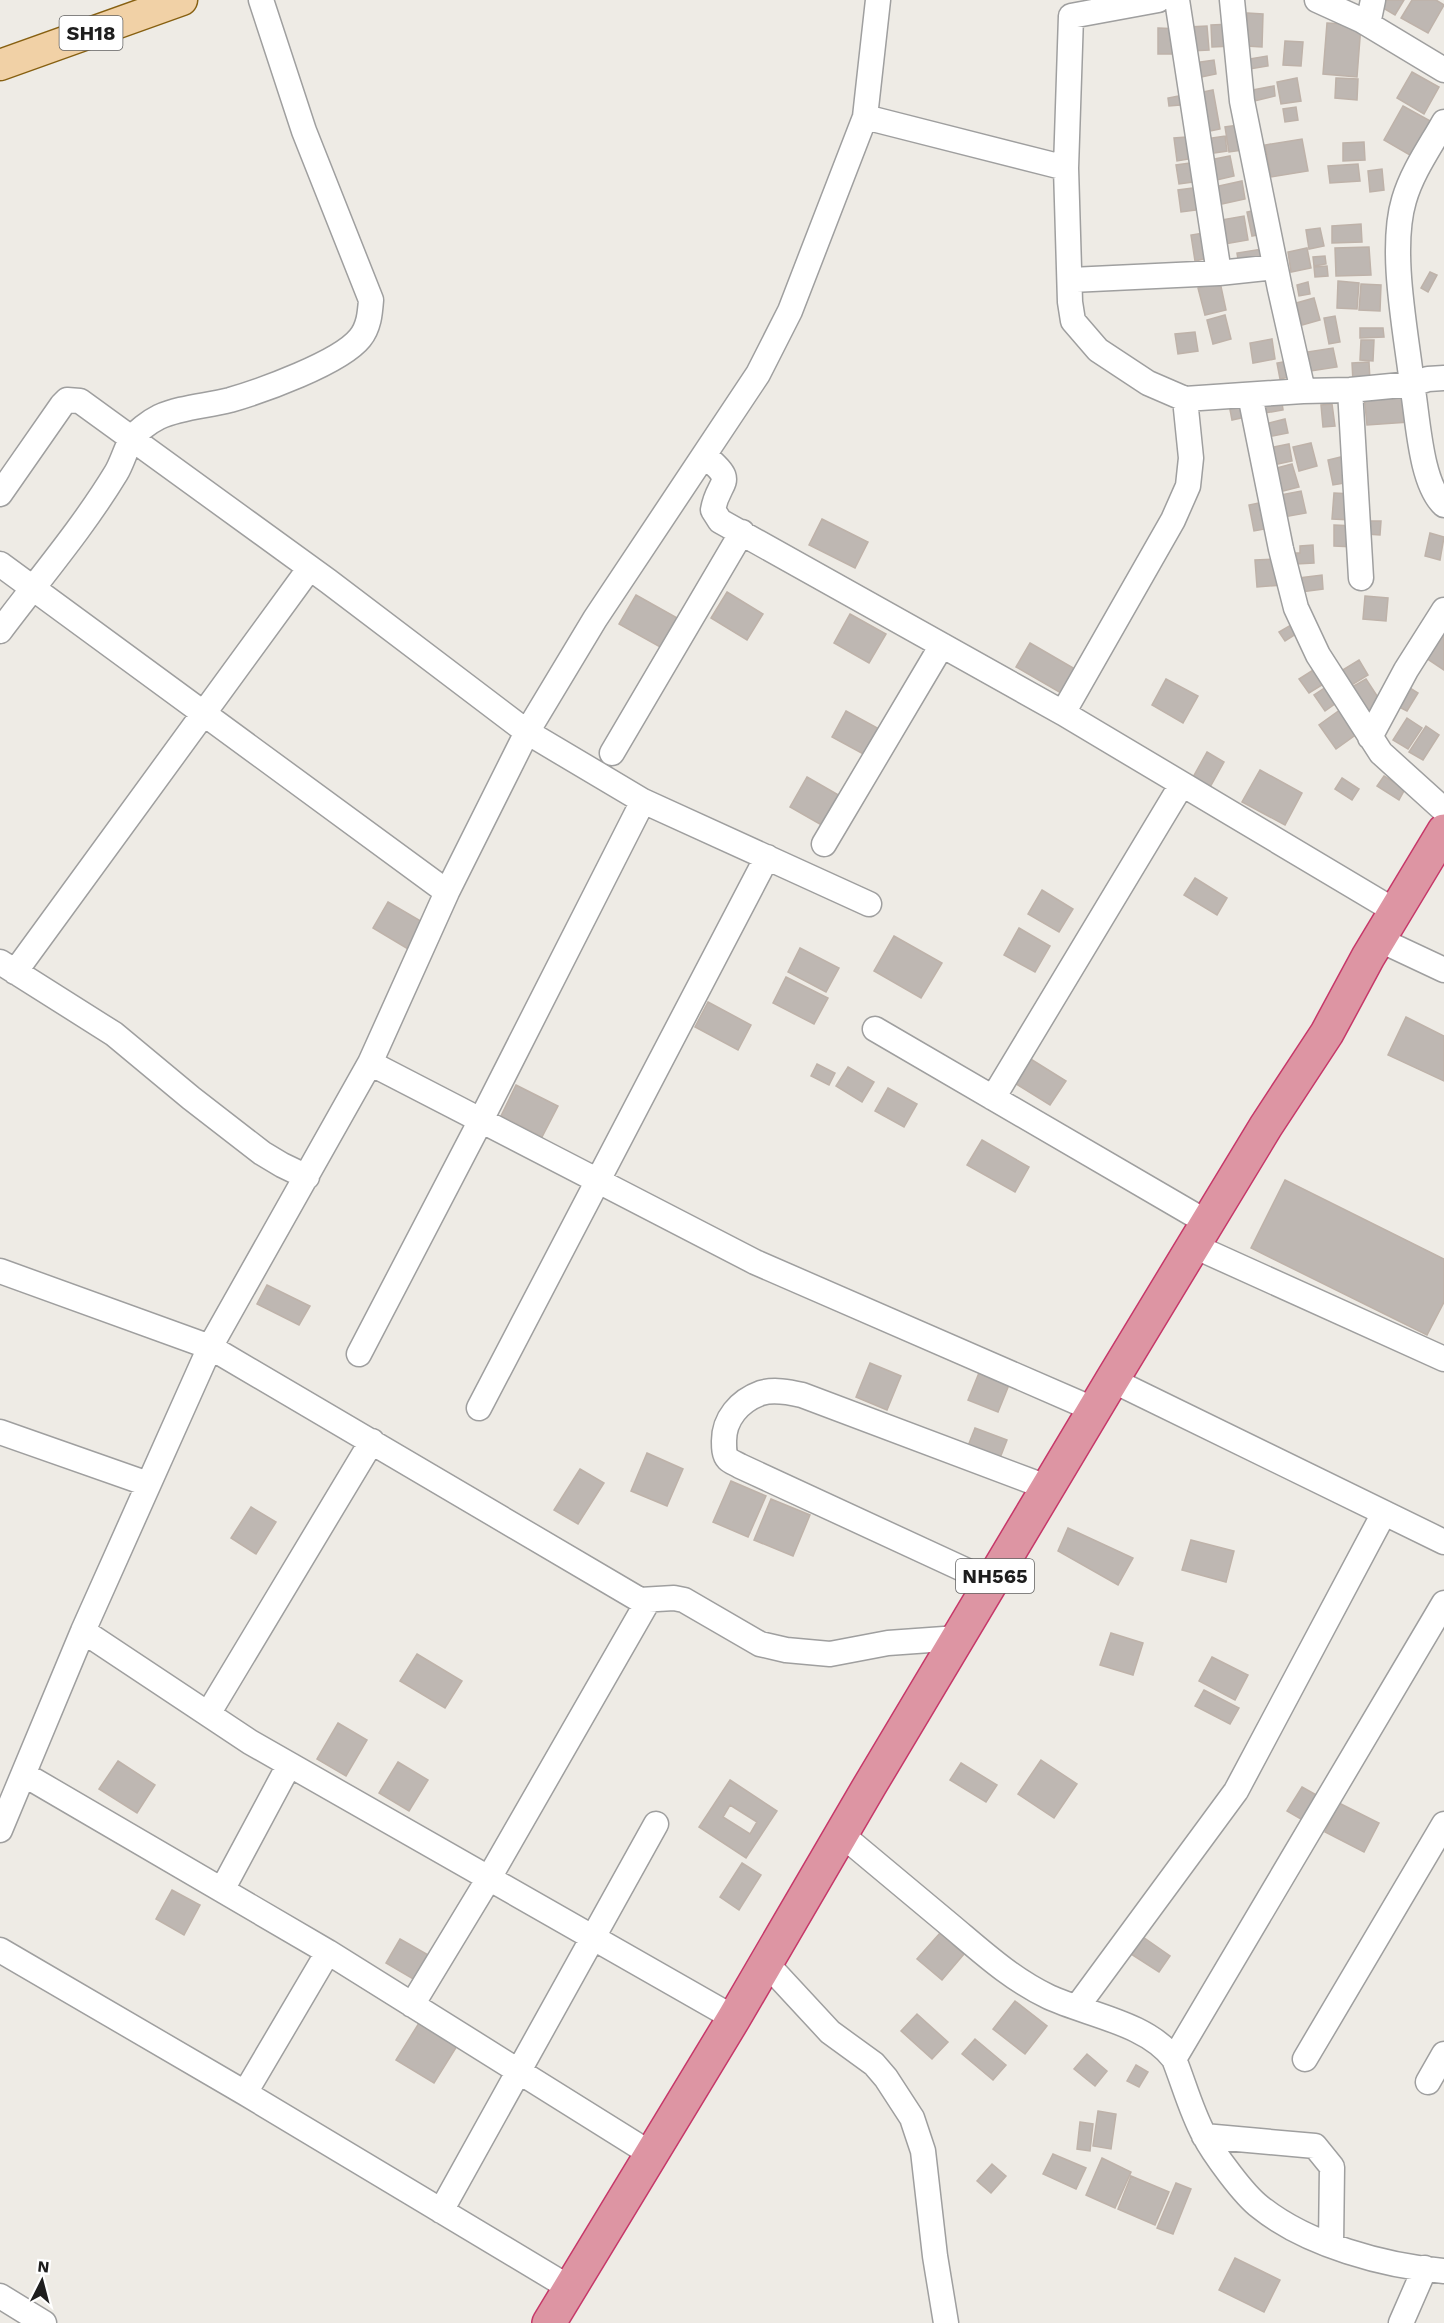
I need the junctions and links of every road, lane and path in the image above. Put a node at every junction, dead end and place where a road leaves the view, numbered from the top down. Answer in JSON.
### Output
{"nodes":[{"id":1,"x":182,"y":0,"type":"edge"},
{"id":2,"x":261,"y":0,"type":"edge"},
{"id":3,"x":878,"y":0,"type":"edge"},
{"id":4,"x":1158,"y":0,"type":"edge"},
{"id":5,"x":1177,"y":0,"type":"edge"},
{"id":6,"x":1232,"y":0,"type":"edge"},
{"id":7,"x":1317,"y":0,"type":"edge"},
{"id":8,"x":1373,"y":0,"type":"edge"},
{"id":9,"x":1071,"y":8,"type":"edge"},
{"id":10,"x":1368,"y":24,"type":"junction"},
{"id":11,"x":0,"y":65,"type":"edge"},
{"id":12,"x":1444,"y":70,"type":"edge"},
{"id":13,"x":865,"y":117,"type":"junction"},
{"id":14,"x":1444,"y":122,"type":"edge"},
{"id":15,"x":1066,"y":168,"type":"junction"},
{"id":16,"x":1275,"y":267,"type":"junction"},
{"id":17,"x":1219,"y":273,"type":"junction"},
{"id":18,"x":1071,"y":280,"type":"junction"},
{"id":19,"x":1444,"y":378,"type":"edge"},
{"id":20,"x":1412,"y":384,"type":"junction"},
{"id":21,"x":1350,"y":390,"type":"junction"},
{"id":22,"x":1303,"y":391,"type":"junction"},
{"id":23,"x":1250,"y":395,"type":"junction"},
{"id":24,"x":1185,"y":399,"type":"junction"},
{"id":25,"x":132,"y":439,"type":"junction"},
{"id":26,"x":705,"y":456,"type":"junction"},
{"id":27,"x":0,"y":494,"type":"edge"},
{"id":28,"x":1444,"y":505,"type":"edge"},
{"id":29,"x":742,"y":532,"type":"junction"},
{"id":30,"x":0,"y":564,"type":"edge"},
{"id":31,"x":309,"y":569,"type":"junction"},
{"id":32,"x":1361,"y":578,"type":"dead end"},
{"id":33,"x":32,"y":588,"type":"junction"},
{"id":34,"x":1444,"y":610,"type":"edge"},
{"id":35,"x":0,"y":631,"type":"edge"},
{"id":36,"x":942,"y":645,"type":"junction"},
{"id":37,"x":1063,"y":713,"type":"junction"},
{"id":38,"x":205,"y":714,"type":"junction"},
{"id":39,"x":527,"y":732,"type":"junction"},
{"id":40,"x":1370,"y":736,"type":"junction"},
{"id":41,"x":612,"y":753,"type":"dead end"},
{"id":42,"x":1182,"y":784,"type":"junction"},
{"id":43,"x":643,"y":801,"type":"junction"},
{"id":44,"x":1444,"y":810,"type":"edge"},
{"id":45,"x":1444,"y":831,"type":"edge"},
{"id":46,"x":824,"y":844,"type":"dead end"},
{"id":47,"x":767,"y":857,"type":"junction"},
{"id":48,"x":447,"y":892,"type":"junction"},
{"id":49,"x":869,"y":904,"type":"dead end"},
{"id":50,"x":1395,"y":911,"type":"junction"},
{"id":51,"x":1378,"y":939,"type":"junction"},
{"id":52,"x":8,"y":967,"type":"edge"},
{"id":53,"x":1444,"y":970,"type":"edge"},
{"id":54,"x":875,"y":1029,"type":"dead end"},
{"id":55,"x":370,"y":1063,"type":"junction"},
{"id":56,"x":993,"y":1098,"type":"junction"},
{"id":57,"x":481,"y":1120,"type":"junction"},
{"id":58,"x":307,"y":1177,"type":"junction"},
{"id":59,"x":599,"y":1181,"type":"junction"},
{"id":60,"x":1201,"y":1234,"type":"junction"},
{"id":61,"x":0,"y":1271,"type":"edge"},
{"id":62,"x":210,"y":1347,"type":"junction"},
{"id":63,"x":359,"y":1354,"type":"dead end"},
{"id":64,"x":1444,"y":1359,"type":"edge"},
{"id":65,"x":1112,"y":1380,"type":"junction"},
{"id":66,"x":478,"y":1408,"type":"dead end"},
{"id":67,"x":1095,"y":1410,"type":"junction"},
{"id":68,"x":0,"y":1432,"type":"edge"},
{"id":69,"x":372,"y":1441,"type":"junction"},
{"id":70,"x":148,"y":1484,"type":"junction"},
{"id":71,"x":1049,"y":1488,"type":"junction"},
{"id":72,"x":1384,"y":1513,"type":"junction"},
{"id":73,"x":1444,"y":1542,"type":"edge"},
{"id":74,"x":992,"y":1582,"type":"junction"},
{"id":75,"x":648,"y":1601,"type":"junction"},
{"id":76,"x":1444,"y":1603,"type":"edge"},
{"id":77,"x":83,"y":1631,"type":"junction"},
{"id":78,"x":958,"y":1638,"type":"junction"},
{"id":79,"x":208,"y":1714,"type":"junction"},
{"id":80,"x":290,"y":1765,"type":"junction"},
{"id":81,"x":25,"y":1775,"type":"junction"},
{"id":82,"x":656,"y":1824,"type":"dead end"},
{"id":83,"x":1444,"y":1824,"type":"edge"},
{"id":84,"x":0,"y":1830,"type":"edge"},
{"id":85,"x":841,"y":1834,"type":"junction"},
{"id":86,"x":489,"y":1878,"type":"junction"},
{"id":87,"x":222,"y":1890,"type":"junction"},
{"id":88,"x":594,"y":1938,"type":"junction"},
{"id":89,"x":0,"y":1950,"type":"edge"},
{"id":90,"x":328,"y":1952,"type":"junction"},
{"id":91,"x":766,"y":1963,"type":"junction"},
{"id":92,"x":412,"y":2005,"type":"junction"},
{"id":93,"x":1077,"y":2007,"type":"junction"},
{"id":94,"x":734,"y":2018,"type":"junction"},
{"id":95,"x":1444,"y":2054,"type":"edge"},
{"id":96,"x":1174,"y":2058,"type":"junction"},
{"id":97,"x":1305,"y":2059,"type":"dead end"},
{"id":98,"x":517,"y":2071,"type":"junction"},
{"id":99,"x":1428,"y":2082,"type":"dead end"},
{"id":100,"x":245,"y":2093,"type":"junction"},
{"id":101,"x":1204,"y":2136,"type":"junction"},
{"id":102,"x":651,"y":2154,"type":"junction"},
{"id":103,"x":441,"y":2211,"type":"junction"},
{"id":104,"x":1331,"y":2245,"type":"junction"},
{"id":105,"x":1438,"y":2267,"type":"edge"},
{"id":106,"x":570,"y":2288,"type":"junction"},
{"id":107,"x":0,"y":2296,"type":"edge"},
{"id":108,"x":44,"y":2323,"type":"edge"},
{"id":109,"x":549,"y":2323,"type":"edge"},
{"id":110,"x":946,"y":2323,"type":"edge"},
{"id":111,"x":1401,"y":2323,"type":"edge"}],
"edges":[{"from":1,"to":11,"type":"main road","number":"SH18"},
{"from":2,"to":25,"type":"street"},
{"from":3,"to":13,"type":"street"},
{"from":4,"to":9,"type":"street"},
{"from":5,"to":17,"type":"street"},
{"from":6,"to":16,"type":"street"},
{"from":7,"to":10,"type":"street"},
{"from":8,"to":10,"type":"street"},
{"from":9,"to":15,"type":"street"},
{"from":10,"to":12,"type":"street"},
{"from":13,"to":15,"type":"street"},
{"from":13,"to":26,"type":"street"},
{"from":14,"to":20,"type":"street"},
{"from":15,"to":18,"type":"street"},
{"from":16,"to":17,"type":"street"},
{"from":16,"to":22,"type":"street"},
{"from":17,"to":18,"type":"street"},
{"from":18,"to":24,"type":"street"},
{"from":19,"to":20,"type":"street"},
{"from":20,"to":21,"type":"street"},
{"from":20,"to":28,"type":"street"},
{"from":21,"to":22,"type":"street"},
{"from":21,"to":32,"type":"street"},
{"from":22,"to":23,"type":"street"},
{"from":23,"to":24,"type":"street"},
{"from":23,"to":40,"type":"street"},
{"from":24,"to":37,"type":"street"},
{"from":25,"to":27,"type":"street"},
{"from":25,"to":31,"type":"street"},
{"from":25,"to":33,"type":"street"},
{"from":26,"to":29,"type":"street"},
{"from":26,"to":39,"type":"street"},
{"from":29,"to":36,"type":"street"},
{"from":29,"to":41,"type":"street"},
{"from":30,"to":33,"type":"street"},
{"from":31,"to":38,"type":"street"},
{"from":31,"to":39,"type":"street"},
{"from":33,"to":35,"type":"street"},
{"from":33,"to":38,"type":"street"},
{"from":34,"to":40,"type":"street"},
{"from":36,"to":37,"type":"street"},
{"from":36,"to":46,"type":"street"},
{"from":37,"to":42,"type":"street"},
{"from":38,"to":48,"type":"street"},
{"from":38,"to":52,"type":"street"},
{"from":39,"to":43,"type":"street"},
{"from":39,"to":48,"type":"street"},
{"from":40,"to":44,"type":"street"},
{"from":42,"to":50,"type":"street"},
{"from":42,"to":56,"type":"street"},
{"from":43,"to":47,"type":"street"},
{"from":43,"to":57,"type":"street"},
{"from":45,"to":50,"type":"highway","number":"NH565"},
{"from":47,"to":49,"type":"street"},
{"from":47,"to":59,"type":"street"},
{"from":48,"to":55,"type":"street"},
{"from":50,"to":51,"type":"highway","number":"NH565"},
{"from":51,"to":53,"type":"street"},
{"from":51,"to":60,"type":"highway","number":"NH565"},
{"from":52,"to":58,"type":"street"},
{"from":54,"to":56,"type":"street"},
{"from":55,"to":57,"type":"street"},
{"from":55,"to":58,"type":"street"},
{"from":56,"to":60,"type":"street"},
{"from":57,"to":59,"type":"street"},
{"from":57,"to":63,"type":"street"},
{"from":58,"to":62,"type":"street"},
{"from":59,"to":66,"type":"street"},
{"from":59,"to":67,"type":"street"},
{"from":60,"to":64,"type":"street"},
{"from":60,"to":65,"type":"highway","number":"NH565"},
{"from":61,"to":62,"type":"street"},
{"from":62,"to":69,"type":"street"},
{"from":62,"to":70,"type":"street"},
{"from":65,"to":67,"type":"highway","number":"NH565"},
{"from":65,"to":72,"type":"street"},
{"from":67,"to":71,"type":"highway","number":"NH565"},
{"from":68,"to":70,"type":"street"},
{"from":69,"to":75,"type":"street"},
{"from":69,"to":79,"type":"street"},
{"from":70,"to":77,"type":"street"},
{"from":71,"to":74,"type":"highway","number":"NH565"},
{"from":71,"to":74,"type":"street"},
{"from":72,"to":73,"type":"street"},
{"from":72,"to":93,"type":"street"},
{"from":74,"to":78,"type":"highway","number":"NH565"},
{"from":75,"to":78,"type":"street"},
{"from":75,"to":86,"type":"street"},
{"from":76,"to":96,"type":"street"},
{"from":77,"to":79,"type":"street"},
{"from":77,"to":81,"type":"street"},
{"from":78,"to":85,"type":"highway","number":"NH565"},
{"from":79,"to":80,"type":"street"},
{"from":80,"to":86,"type":"street"},
{"from":80,"to":87,"type":"street"},
{"from":81,"to":84,"type":"street"},
{"from":81,"to":87,"type":"street"},
{"from":82,"to":88,"type":"street"},
{"from":83,"to":97,"type":"street"},
{"from":85,"to":91,"type":"highway","number":"NH565"},
{"from":85,"to":93,"type":"street"},
{"from":86,"to":88,"type":"street"},
{"from":86,"to":92,"type":"street"},
{"from":87,"to":90,"type":"street"},
{"from":88,"to":94,"type":"street"},
{"from":88,"to":98,"type":"street"},
{"from":89,"to":100,"type":"street"},
{"from":90,"to":92,"type":"street"},
{"from":90,"to":100,"type":"street"},
{"from":91,"to":94,"type":"highway","number":"NH565"},
{"from":91,"to":110,"type":"street"},
{"from":92,"to":98,"type":"street"},
{"from":93,"to":96,"type":"street"},
{"from":94,"to":102,"type":"highway","number":"NH565"},
{"from":95,"to":99,"type":"street"},
{"from":96,"to":101,"type":"street"},
{"from":98,"to":102,"type":"street"},
{"from":98,"to":103,"type":"street"},
{"from":100,"to":103,"type":"street"},
{"from":101,"to":104,"type":"street"},
{"from":101,"to":104,"type":"street"},
{"from":102,"to":106,"type":"highway","number":"NH565"},
{"from":103,"to":106,"type":"street"},
{"from":104,"to":105,"type":"street"},
{"from":105,"to":111,"type":"street"},
{"from":106,"to":109,"type":"highway","number":"NH565"},
{"from":107,"to":108,"type":"street"}]}
